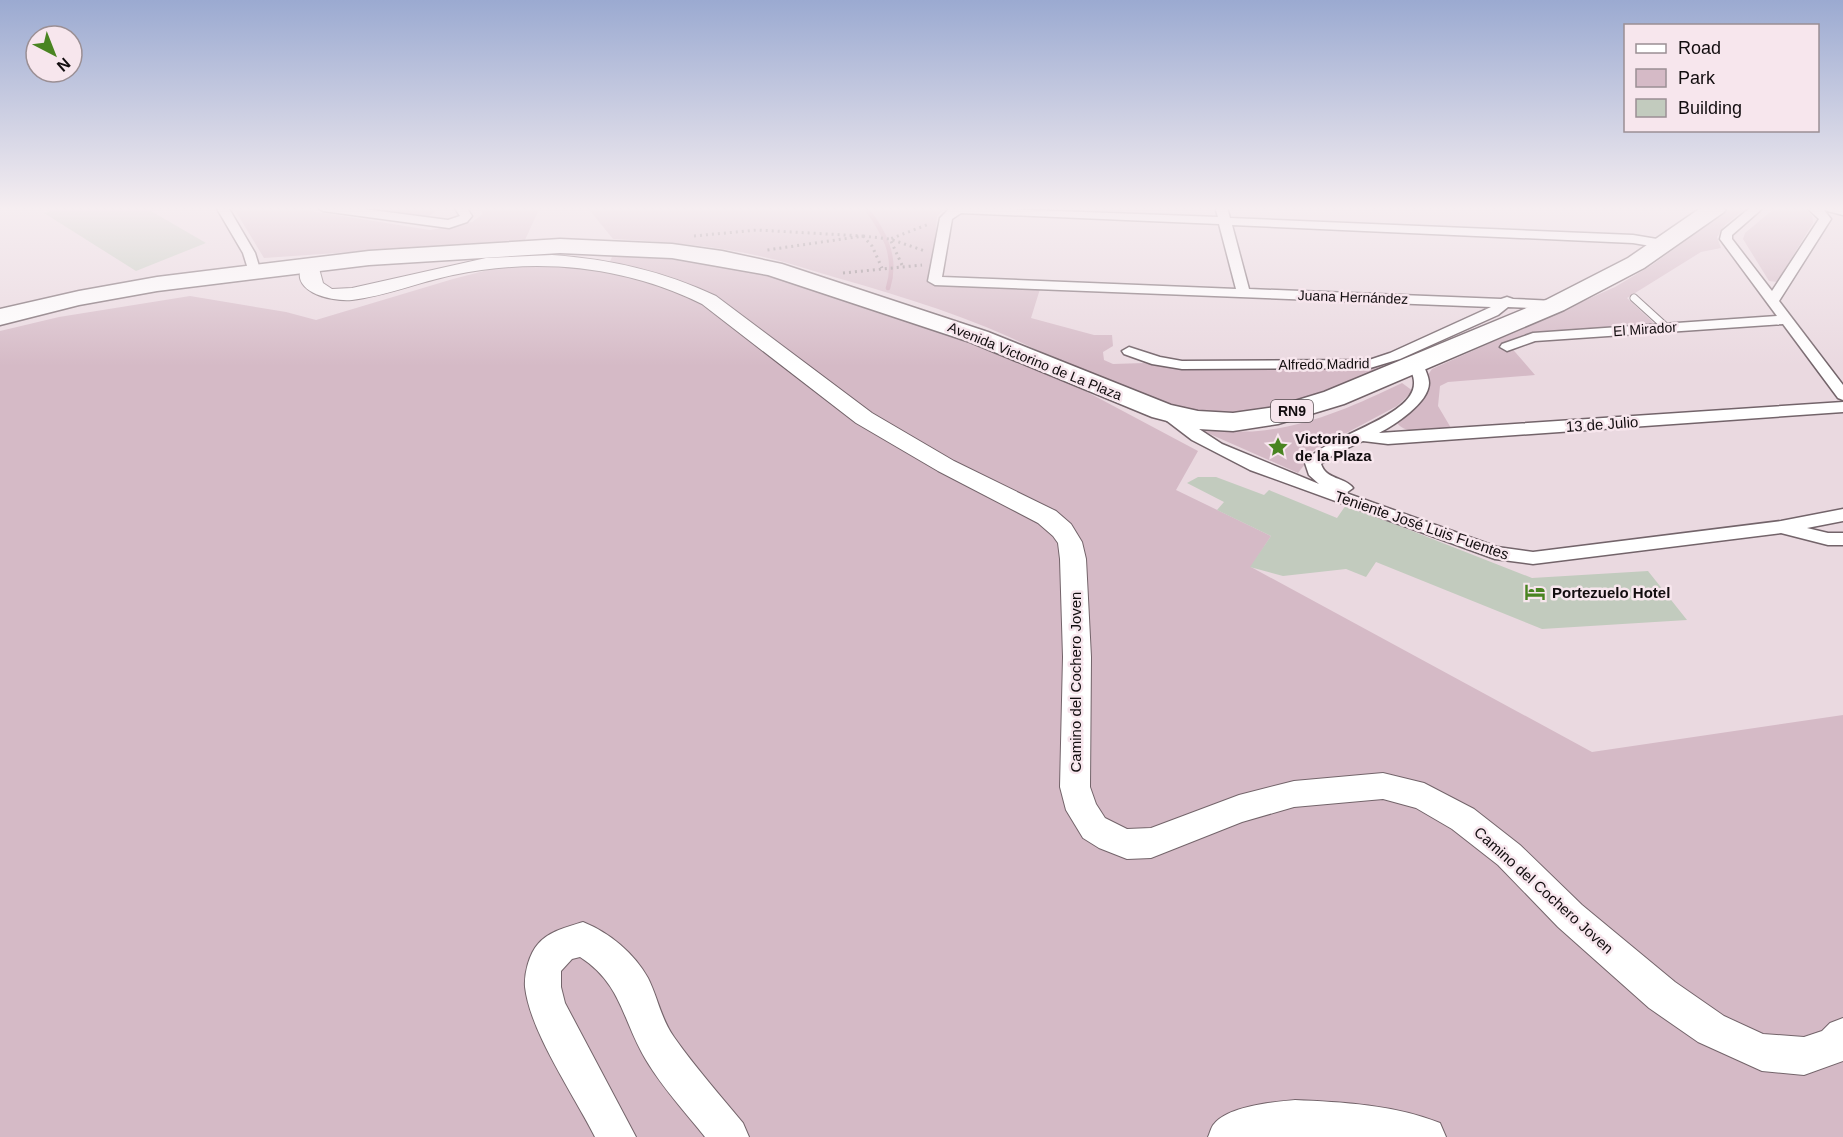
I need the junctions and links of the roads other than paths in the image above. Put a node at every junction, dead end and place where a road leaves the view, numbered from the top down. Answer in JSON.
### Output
{"nodes":[{"id":1,"x":251,"y":260,"type":"edge"},
{"id":2,"x":352,"y":260,"type":"edge"},
{"id":3,"x":732,"y":260,"type":"edge"},
{"id":4,"x":938,"y":260,"type":"edge"},
{"id":5,"x":1235,"y":260,"type":"edge"},
{"id":6,"x":1640,"y":260,"type":"edge"},
{"id":7,"x":1742,"y":260,"type":"edge"},
{"id":8,"x":1798,"y":260,"type":"edge"},
{"id":9,"x":311,"y":265,"type":"junction"},
{"id":10,"x":253,"y":266,"type":"junction"},
{"id":11,"x":1244,"y":294,"type":"junction"},
{"id":12,"x":1634,"y":298,"type":"dead end"},
{"id":13,"x":1507,"y":301,"type":"junction"},
{"id":14,"x":1772,"y":301,"type":"junction"},
{"id":15,"x":1555,"y":305,"type":"junction"},
{"id":16,"x":0,"y":308,"type":"edge"},
{"id":17,"x":0,"y":318,"type":"edge"},
{"id":18,"x":1784,"y":320,"type":"junction"},
{"id":19,"x":1667,"y":328,"type":"junction"},
{"id":20,"x":1507,"y":347,"type":"dead end"},
{"id":21,"x":1129,"y":351,"type":"dead end"},
{"id":22,"x":1416,"y":364,"type":"junction"},
{"id":23,"x":1843,"y":395,"type":"edge"},
{"id":24,"x":1843,"y":407,"type":"edge"},
{"id":25,"x":1162,"y":411,"type":"junction"},
{"id":26,"x":1361,"y":436,"type":"junction"},
{"id":27,"x":1843,"y":515,"type":"edge"},
{"id":28,"x":1781,"y":527,"type":"junction"},
{"id":29,"x":1459,"y":539,"type":"junction"},
{"id":30,"x":1843,"y":539,"type":"edge"},
{"id":31,"x":1843,"y":1036,"type":"edge"},
{"id":32,"x":616,"y":1137,"type":"edge"},
{"id":33,"x":729,"y":1137,"type":"edge"},
{"id":34,"x":1228,"y":1137,"type":"edge"},
{"id":35,"x":1426,"y":1137,"type":"edge"}],
"edges":[{"from":1,"to":10,"type":"street"},
{"from":2,"to":9,"type":"highway","name":"Avenida Victorino de La Plaza","number":"RN9"},
{"from":3,"to":25,"type":"highway","name":"Avenida Victorino de La Plaza","number":"RN9"},
{"from":4,"to":11,"type":"street","name":"Juana Hernández"},
{"from":5,"to":11,"type":"street"},
{"from":6,"to":15,"type":"highway","name":"Avenida Victorino de La Plaza","number":"RN9"},
{"from":7,"to":14,"type":"street"},
{"from":8,"to":14,"type":"street"},
{"from":9,"to":10,"type":"highway","number":"RN9"},
{"from":9,"to":17,"type":"highway","number":"RN9"},
{"from":9,"to":31,"type":"street","name":"Camino del Cochero Joven"},
{"from":10,"to":16,"type":"highway","number":"RN9"},
{"from":11,"to":13,"type":"street","name":"Juana Hernández"},
{"from":12,"to":19,"type":"lane"},
{"from":13,"to":15,"type":"street","name":"Juana Hernández"},
{"from":13,"to":21,"type":"street","name":"Alfredo Madrid"},
{"from":14,"to":18,"type":"street"},
{"from":15,"to":22,"type":"highway","name":"Avenida Victorino de La Plaza","number":"RN9"},
{"from":18,"to":19,"type":"street","name":"El Mirador"},
{"from":18,"to":23,"type":"street"},
{"from":19,"to":20,"type":"street","name":"El Mirador"},
{"from":22,"to":25,"type":"highway","name":"Avenida Victorino de La Plaza","number":"RN9"},
{"from":22,"to":26,"type":"street"},
{"from":24,"to":26,"type":"street","name":"13 de Julio"},
{"from":25,"to":29,"type":"street","name":"Teniente José Luis Fuentes"},
{"from":26,"to":29,"type":"street"},
{"from":27,"to":28,"type":"street"},
{"from":28,"to":29,"type":"street","name":"Teniente José Luis Fuentes"},
{"from":28,"to":30,"type":"street","name":"Teniente José Luis Fuentes"},
{"from":32,"to":33,"type":"street"},
{"from":34,"to":35,"type":"street"}]}
